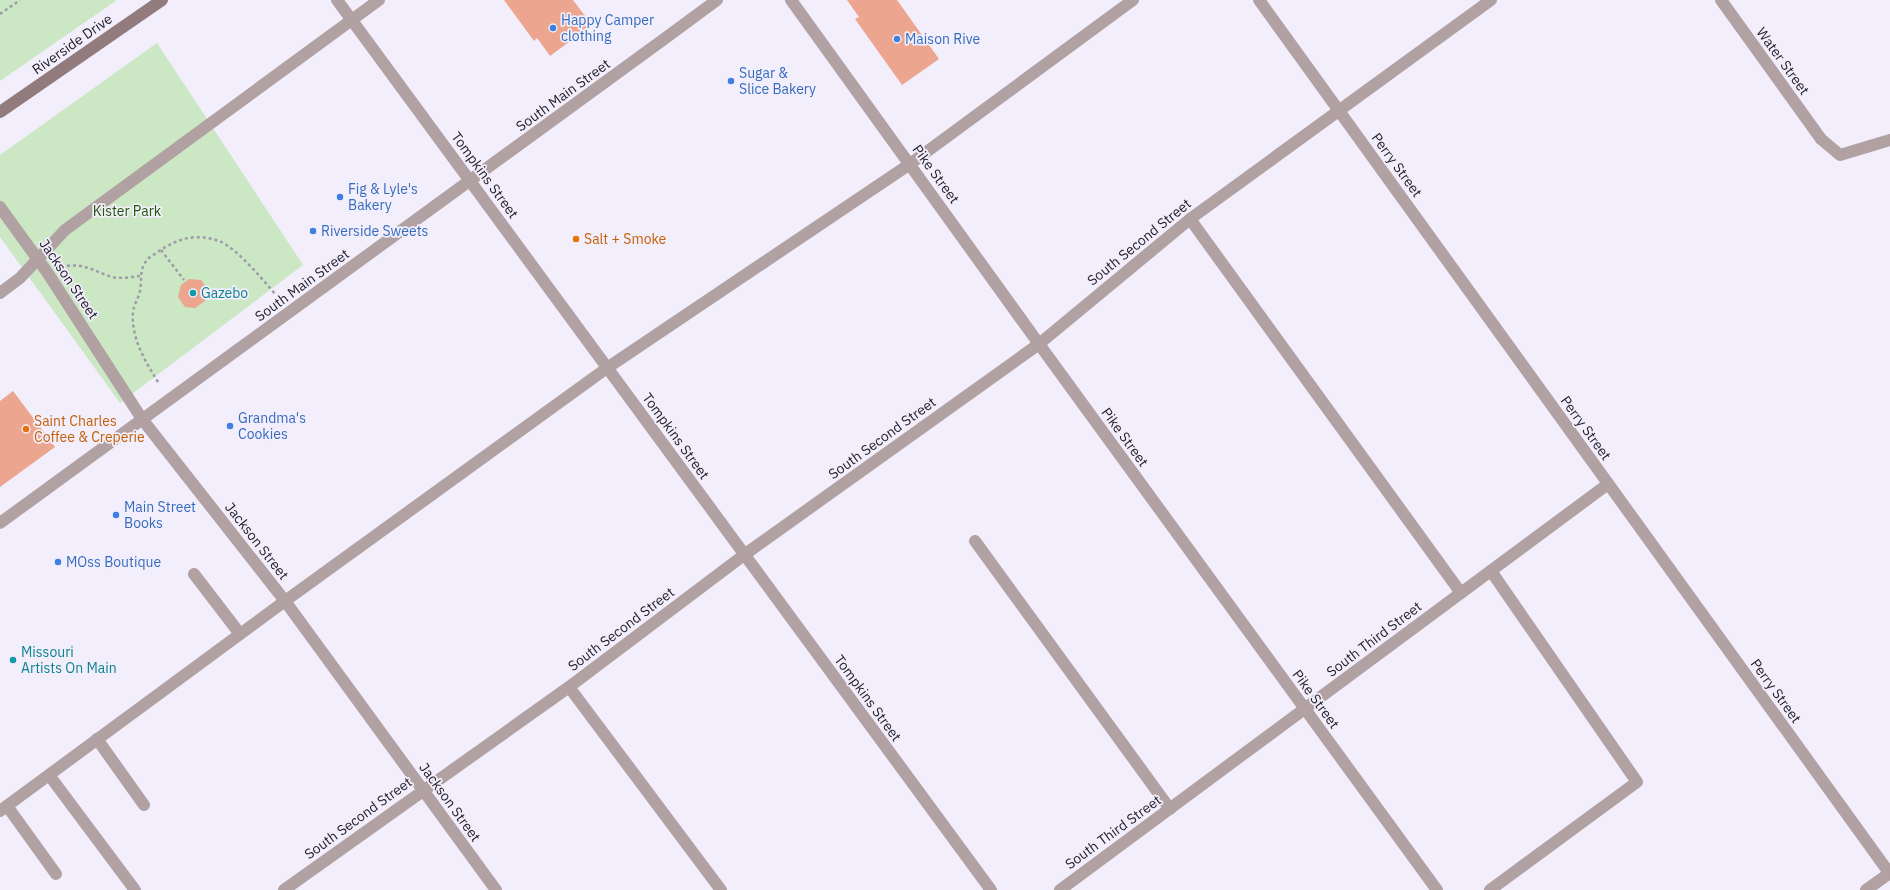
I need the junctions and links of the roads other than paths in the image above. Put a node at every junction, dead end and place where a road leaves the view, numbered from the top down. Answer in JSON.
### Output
{"nodes":[{"id":1,"x":162,"y":0,"type":"edge"},
{"id":2,"x":337,"y":0,"type":"edge"},
{"id":3,"x":379,"y":0,"type":"edge"},
{"id":4,"x":717,"y":0,"type":"edge"},
{"id":5,"x":792,"y":0,"type":"edge"},
{"id":6,"x":1133,"y":0,"type":"edge"},
{"id":7,"x":1259,"y":0,"type":"edge"},
{"id":8,"x":1491,"y":0,"type":"edge"},
{"id":9,"x":1722,"y":0,"type":"edge"},
{"id":10,"x":352,"y":20,"type":"junction"},
{"id":11,"x":1339,"y":111,"type":"junction"},
{"id":12,"x":0,"y":112,"type":"edge"},
{"id":13,"x":1890,"y":140,"type":"edge"},
{"id":14,"x":910,"y":164,"type":"junction"},
{"id":15,"x":472,"y":181,"type":"junction"},
{"id":16,"x":0,"y":207,"type":"edge"},
{"id":17,"x":1190,"y":219,"type":"junction"},
{"id":18,"x":38,"y":259,"type":"junction"},
{"id":19,"x":0,"y":293,"type":"edge"},
{"id":20,"x":1039,"y":344,"type":"junction"},
{"id":21,"x":607,"y":368,"type":"junction"},
{"id":22,"x":142,"y":418,"type":"junction"},
{"id":23,"x":1608,"y":484,"type":"junction"},
{"id":24,"x":0,"y":523,"type":"edge"},
{"id":25,"x":975,"y":541,"type":"dead end"},
{"id":26,"x":744,"y":555,"type":"junction"},
{"id":27,"x":1491,"y":571,"type":"junction"},
{"id":28,"x":194,"y":574,"type":"dead end"},
{"id":29,"x":1461,"y":593,"type":"junction"},
{"id":30,"x":285,"y":601,"type":"junction"},
{"id":31,"x":240,"y":634,"type":"junction"},
{"id":32,"x":568,"y":687,"type":"junction"},
{"id":33,"x":1305,"y":709,"type":"junction"},
{"id":34,"x":97,"y":740,"type":"junction"},
{"id":35,"x":50,"y":775,"type":"junction"},
{"id":36,"x":423,"y":790,"type":"junction"},
{"id":37,"x":144,"y":805,"type":"dead end"},
{"id":38,"x":4,"y":809,"type":"edge"},
{"id":39,"x":1170,"y":809,"type":"junction"},
{"id":40,"x":1890,"y":873,"type":"edge"},
{"id":41,"x":56,"y":874,"type":"dead end"},
{"id":42,"x":135,"y":890,"type":"edge"},
{"id":43,"x":284,"y":890,"type":"edge"},
{"id":44,"x":496,"y":890,"type":"edge"},
{"id":45,"x":721,"y":890,"type":"edge"},
{"id":46,"x":991,"y":890,"type":"edge"},
{"id":47,"x":1060,"y":890,"type":"edge"},
{"id":48,"x":1437,"y":890,"type":"edge"},
{"id":49,"x":1490,"y":890,"type":"edge"},
{"id":50,"x":1866,"y":890,"type":"edge"}],
"edges":[{"from":1,"to":12,"type":"street","name":"Riverside Drive"},
{"from":2,"to":10,"type":"street","name":"Tompkins Street"},
{"from":3,"to":10,"type":"street"},
{"from":4,"to":15,"type":"street","name":"South Main Street"},
{"from":5,"to":14,"type":"street","name":"Pike Street"},
{"from":6,"to":14,"type":"street"},
{"from":7,"to":11,"type":"street","name":"Perry Street"},
{"from":8,"to":11,"type":"street","name":"South Second Street"},
{"from":9,"to":13,"type":"street","name":"Water Street"},
{"from":10,"to":15,"type":"street","name":"Tompkins Street"},
{"from":10,"to":18,"type":"street"},
{"from":11,"to":17,"type":"street","name":"South Second Street"},
{"from":11,"to":23,"type":"street","name":"Perry Street"},
{"from":14,"to":20,"type":"street","name":"Pike Street"},
{"from":14,"to":21,"type":"street"},
{"from":15,"to":21,"type":"street","name":"Tompkins Street"},
{"from":15,"to":22,"type":"street","name":"South Main Street"},
{"from":16,"to":18,"type":"street","name":"Jackson Street"},
{"from":17,"to":20,"type":"street","name":"South Second Street"},
{"from":17,"to":29,"type":"street"},
{"from":18,"to":19,"type":"street"},
{"from":18,"to":22,"type":"street","name":"Jackson Street"},
{"from":20,"to":26,"type":"street","name":"South Second Street"},
{"from":20,"to":33,"type":"street","name":"Pike Street"},
{"from":21,"to":26,"type":"street","name":"Tompkins Street"},
{"from":21,"to":30,"type":"street"},
{"from":22,"to":24,"type":"street","name":"South Main Street"},
{"from":22,"to":30,"type":"street","name":"Jackson Street"},
{"from":23,"to":27,"type":"street","name":"South Third Street"},
{"from":23,"to":40,"type":"street","name":"Perry Street"},
{"from":25,"to":39,"type":"street"},
{"from":26,"to":32,"type":"street","name":"South Second Street"},
{"from":26,"to":46,"type":"street","name":"Tompkins Street"},
{"from":27,"to":29,"type":"street","name":"South Third Street"},
{"from":27,"to":49,"type":"street"},
{"from":28,"to":31,"type":"street"},
{"from":29,"to":33,"type":"street","name":"South Third Street"},
{"from":30,"to":31,"type":"street"},
{"from":30,"to":36,"type":"street","name":"Jackson Street"},
{"from":31,"to":34,"type":"street"},
{"from":32,"to":36,"type":"street","name":"South Second Street"},
{"from":32,"to":45,"type":"street"},
{"from":33,"to":39,"type":"street","name":"South Third Street"},
{"from":33,"to":48,"type":"street","name":"Pike Street"},
{"from":34,"to":35,"type":"street"},
{"from":34,"to":37,"type":"street"},
{"from":35,"to":38,"type":"street"},
{"from":35,"to":42,"type":"street"},
{"from":36,"to":43,"type":"street","name":"South Second Street"},
{"from":36,"to":44,"type":"street","name":"Jackson Street"},
{"from":38,"to":41,"type":"street"},
{"from":39,"to":47,"type":"street","name":"South Third Street"},
{"from":40,"to":50,"type":"street"}]}
